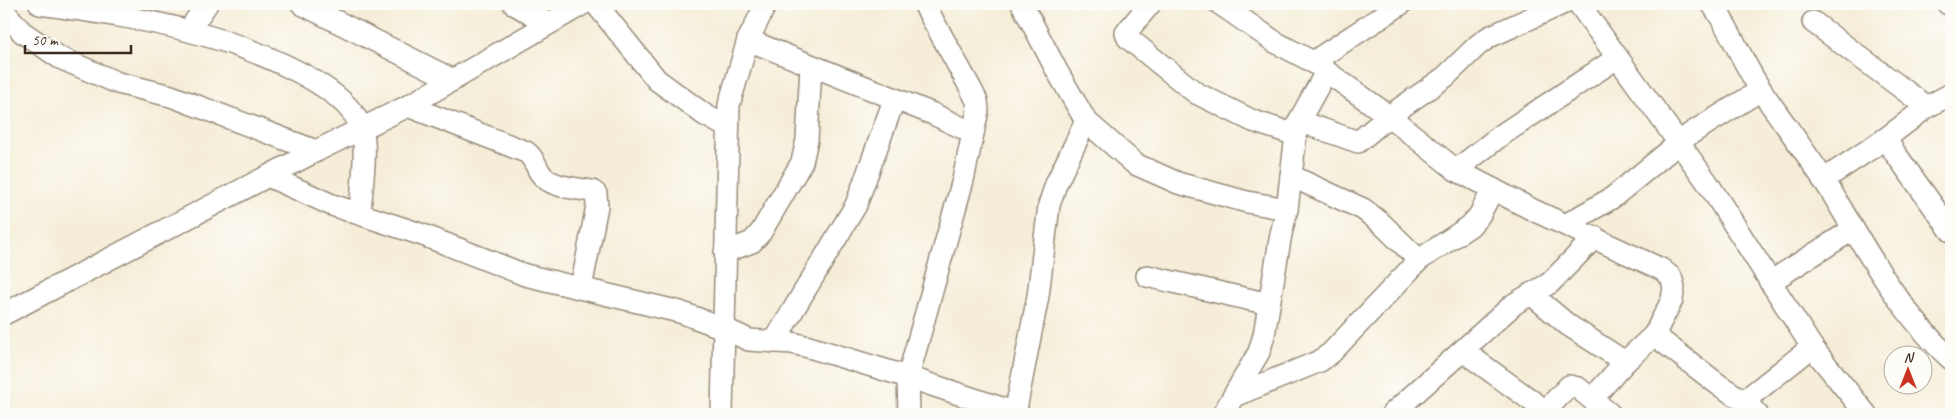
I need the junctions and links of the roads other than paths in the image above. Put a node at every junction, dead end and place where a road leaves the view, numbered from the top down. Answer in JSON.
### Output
{"nodes":[{"id":1,"x":40,"y":4,"type":"edge"},
{"id":2,"x":207,"y":4,"type":"edge"},
{"id":3,"x":302,"y":4,"type":"edge"},
{"id":4,"x":514,"y":4,"type":"edge"},
{"id":5,"x":583,"y":4,"type":"edge"},
{"id":6,"x":596,"y":4,"type":"edge"},
{"id":7,"x":766,"y":4,"type":"edge"},
{"id":8,"x":924,"y":4,"type":"edge"},
{"id":9,"x":1022,"y":4,"type":"edge"},
{"id":10,"x":1150,"y":4,"type":"edge"},
{"id":11,"x":1220,"y":4,"type":"edge"},
{"id":12,"x":1401,"y":4,"type":"edge"},
{"id":13,"x":1712,"y":4,"type":"edge"},
{"id":14,"x":1578,"y":5,"type":"edge"},
{"id":15,"x":1248,"y":10,"type":"edge"},
{"id":16,"x":4,"y":11,"type":"edge"},
{"id":17,"x":1813,"y":22,"type":"dead end"},
{"id":18,"x":547,"y":23,"type":"junction"},
{"id":19,"x":189,"y":30,"type":"junction"},
{"id":20,"x":748,"y":40,"type":"junction"},
{"id":21,"x":1617,"y":58,"type":"junction"},
{"id":22,"x":811,"y":66,"type":"junction"},
{"id":23,"x":1319,"y":67,"type":"junction"},
{"id":24,"x":453,"y":80,"type":"junction"},
{"id":25,"x":1761,"y":90,"type":"junction"},
{"id":26,"x":1951,"y":94,"type":"edge"},
{"id":27,"x":894,"y":100,"type":"junction"},
{"id":28,"x":729,"y":105,"type":"junction"},
{"id":29,"x":408,"y":106,"type":"junction"},
{"id":30,"x":1927,"y":107,"type":"junction"},
{"id":31,"x":705,"y":115,"type":"junction"},
{"id":32,"x":1389,"y":116,"type":"junction"},
{"id":33,"x":1086,"y":121,"type":"junction"},
{"id":34,"x":727,"y":127,"type":"junction"},
{"id":35,"x":1297,"y":128,"type":"junction"},
{"id":36,"x":362,"y":130,"type":"junction"},
{"id":37,"x":973,"y":133,"type":"junction"},
{"id":38,"x":1885,"y":139,"type":"junction"},
{"id":39,"x":1678,"y":143,"type":"junction"},
{"id":40,"x":316,"y":151,"type":"junction"},
{"id":41,"x":1456,"y":170,"type":"junction"},
{"id":42,"x":268,"y":176,"type":"junction"},
{"id":43,"x":1291,"y":176,"type":"junction"},
{"id":44,"x":1823,"y":180,"type":"junction"},
{"id":45,"x":1493,"y":189,"type":"junction"},
{"id":46,"x":1287,"y":209,"type":"junction"},
{"id":47,"x":360,"y":213,"type":"junction"},
{"id":48,"x":1567,"y":224,"type":"junction"},
{"id":49,"x":1852,"y":230,"type":"junction"},
{"id":50,"x":1951,"y":231,"type":"edge"},
{"id":51,"x":1595,"y":237,"type":"junction"},
{"id":52,"x":725,"y":252,"type":"junction"},
{"id":53,"x":1419,"y":260,"type":"junction"},
{"id":54,"x":1147,"y":276,"type":"dead end"},
{"id":55,"x":1770,"y":282,"type":"junction"},
{"id":56,"x":581,"y":288,"type":"junction"},
{"id":57,"x":1531,"y":294,"type":"junction"},
{"id":58,"x":1269,"y":304,"type":"junction"},
{"id":59,"x":4,"y":314,"type":"edge"},
{"id":60,"x":723,"y":328,"type":"junction"},
{"id":61,"x":1654,"y":335,"type":"junction"},
{"id":62,"x":774,"y":342,"type":"junction"},
{"id":63,"x":1812,"y":347,"type":"junction"},
{"id":64,"x":1463,"y":350,"type":"junction"},
{"id":65,"x":1951,"y":359,"type":"edge"},
{"id":66,"x":1625,"y":362,"type":"junction"},
{"id":67,"x":908,"y":377,"type":"junction"},
{"id":68,"x":1234,"y":396,"type":"junction"},
{"id":69,"x":1750,"y":408,"type":"edge"},
{"id":70,"x":1604,"y":410,"type":"edge"},
{"id":71,"x":722,"y":414,"type":"edge"},
{"id":72,"x":909,"y":414,"type":"edge"},
{"id":73,"x":1017,"y":414,"type":"edge"},
{"id":74,"x":1223,"y":414,"type":"edge"},
{"id":75,"x":1392,"y":414,"type":"edge"},
{"id":76,"x":1866,"y":414,"type":"edge"}],
"edges":[{"from":1,"to":19,"type":"street"},
{"from":2,"to":19,"type":"street"},
{"from":3,"to":24,"type":"street"},
{"from":4,"to":18,"type":"street"},
{"from":5,"to":18,"type":"street"},
{"from":6,"to":31,"type":"street"},
{"from":7,"to":20,"type":"street"},
{"from":8,"to":37,"type":"street"},
{"from":9,"to":33,"type":"street"},
{"from":10,"to":35,"type":"street"},
{"from":11,"to":15,"type":"street"},
{"from":12,"to":23,"type":"street"},
{"from":13,"to":25,"type":"street"},
{"from":14,"to":21,"type":"street"},
{"from":14,"to":32,"type":"street"},
{"from":15,"to":23,"type":"street"},
{"from":16,"to":40,"type":"street"},
{"from":17,"to":30,"type":"street"},
{"from":18,"to":24,"type":"street"},
{"from":19,"to":36,"type":"street"},
{"from":20,"to":22,"type":"street"},
{"from":20,"to":28,"type":"street"},
{"from":21,"to":39,"type":"street"},
{"from":21,"to":41,"type":"street"},
{"from":22,"to":27,"type":"street"},
{"from":22,"to":52,"type":"street"},
{"from":23,"to":32,"type":"street"},
{"from":23,"to":35,"type":"street"},
{"from":24,"to":29,"type":"street"},
{"from":25,"to":39,"type":"street"},
{"from":25,"to":44,"type":"street"},
{"from":26,"to":30,"type":"street"},
{"from":27,"to":37,"type":"street"},
{"from":27,"to":62,"type":"street"},
{"from":28,"to":31,"type":"street"},
{"from":28,"to":34,"type":"street"},
{"from":29,"to":36,"type":"street"},
{"from":29,"to":56,"type":"street"},
{"from":30,"to":38,"type":"street"},
{"from":31,"to":34,"type":"street"},
{"from":32,"to":35,"type":"street"},
{"from":32,"to":41,"type":"street"},
{"from":33,"to":46,"type":"street"},
{"from":33,"to":73,"type":"street"},
{"from":34,"to":52,"type":"street"},
{"from":35,"to":43,"type":"street"},
{"from":36,"to":40,"type":"street"},
{"from":36,"to":47,"type":"street"},
{"from":37,"to":67,"type":"street"},
{"from":38,"to":44,"type":"street"},
{"from":38,"to":50,"type":"street"},
{"from":39,"to":48,"type":"street"},
{"from":39,"to":55,"type":"street"},
{"from":40,"to":42,"type":"street"},
{"from":41,"to":45,"type":"street"},
{"from":42,"to":47,"type":"street"},
{"from":42,"to":59,"type":"street"},
{"from":43,"to":46,"type":"street"},
{"from":43,"to":53,"type":"street"},
{"from":44,"to":49,"type":"street"},
{"from":45,"to":48,"type":"street"},
{"from":45,"to":53,"type":"street"},
{"from":46,"to":58,"type":"street"},
{"from":47,"to":56,"type":"street"},
{"from":48,"to":51,"type":"street"},
{"from":49,"to":55,"type":"street"},
{"from":49,"to":65,"type":"street"},
{"from":51,"to":57,"type":"street"},
{"from":51,"to":61,"type":"street"},
{"from":52,"to":60,"type":"street"},
{"from":53,"to":68,"type":"street"},
{"from":54,"to":58,"type":"street"},
{"from":55,"to":63,"type":"street"},
{"from":56,"to":60,"type":"street"},
{"from":57,"to":64,"type":"street"},
{"from":57,"to":66,"type":"street"},
{"from":58,"to":68,"type":"street"},
{"from":60,"to":62,"type":"street"},
{"from":60,"to":71,"type":"street"},
{"from":61,"to":66,"type":"street"},
{"from":61,"to":69,"type":"street"},
{"from":62,"to":67,"type":"street"},
{"from":63,"to":69,"type":"street"},
{"from":63,"to":76,"type":"street"},
{"from":64,"to":70,"type":"street"},
{"from":64,"to":75,"type":"street"},
{"from":66,"to":70,"type":"street"},
{"from":67,"to":72,"type":"street"},
{"from":67,"to":73,"type":"street"},
{"from":68,"to":74,"type":"street"}]}
